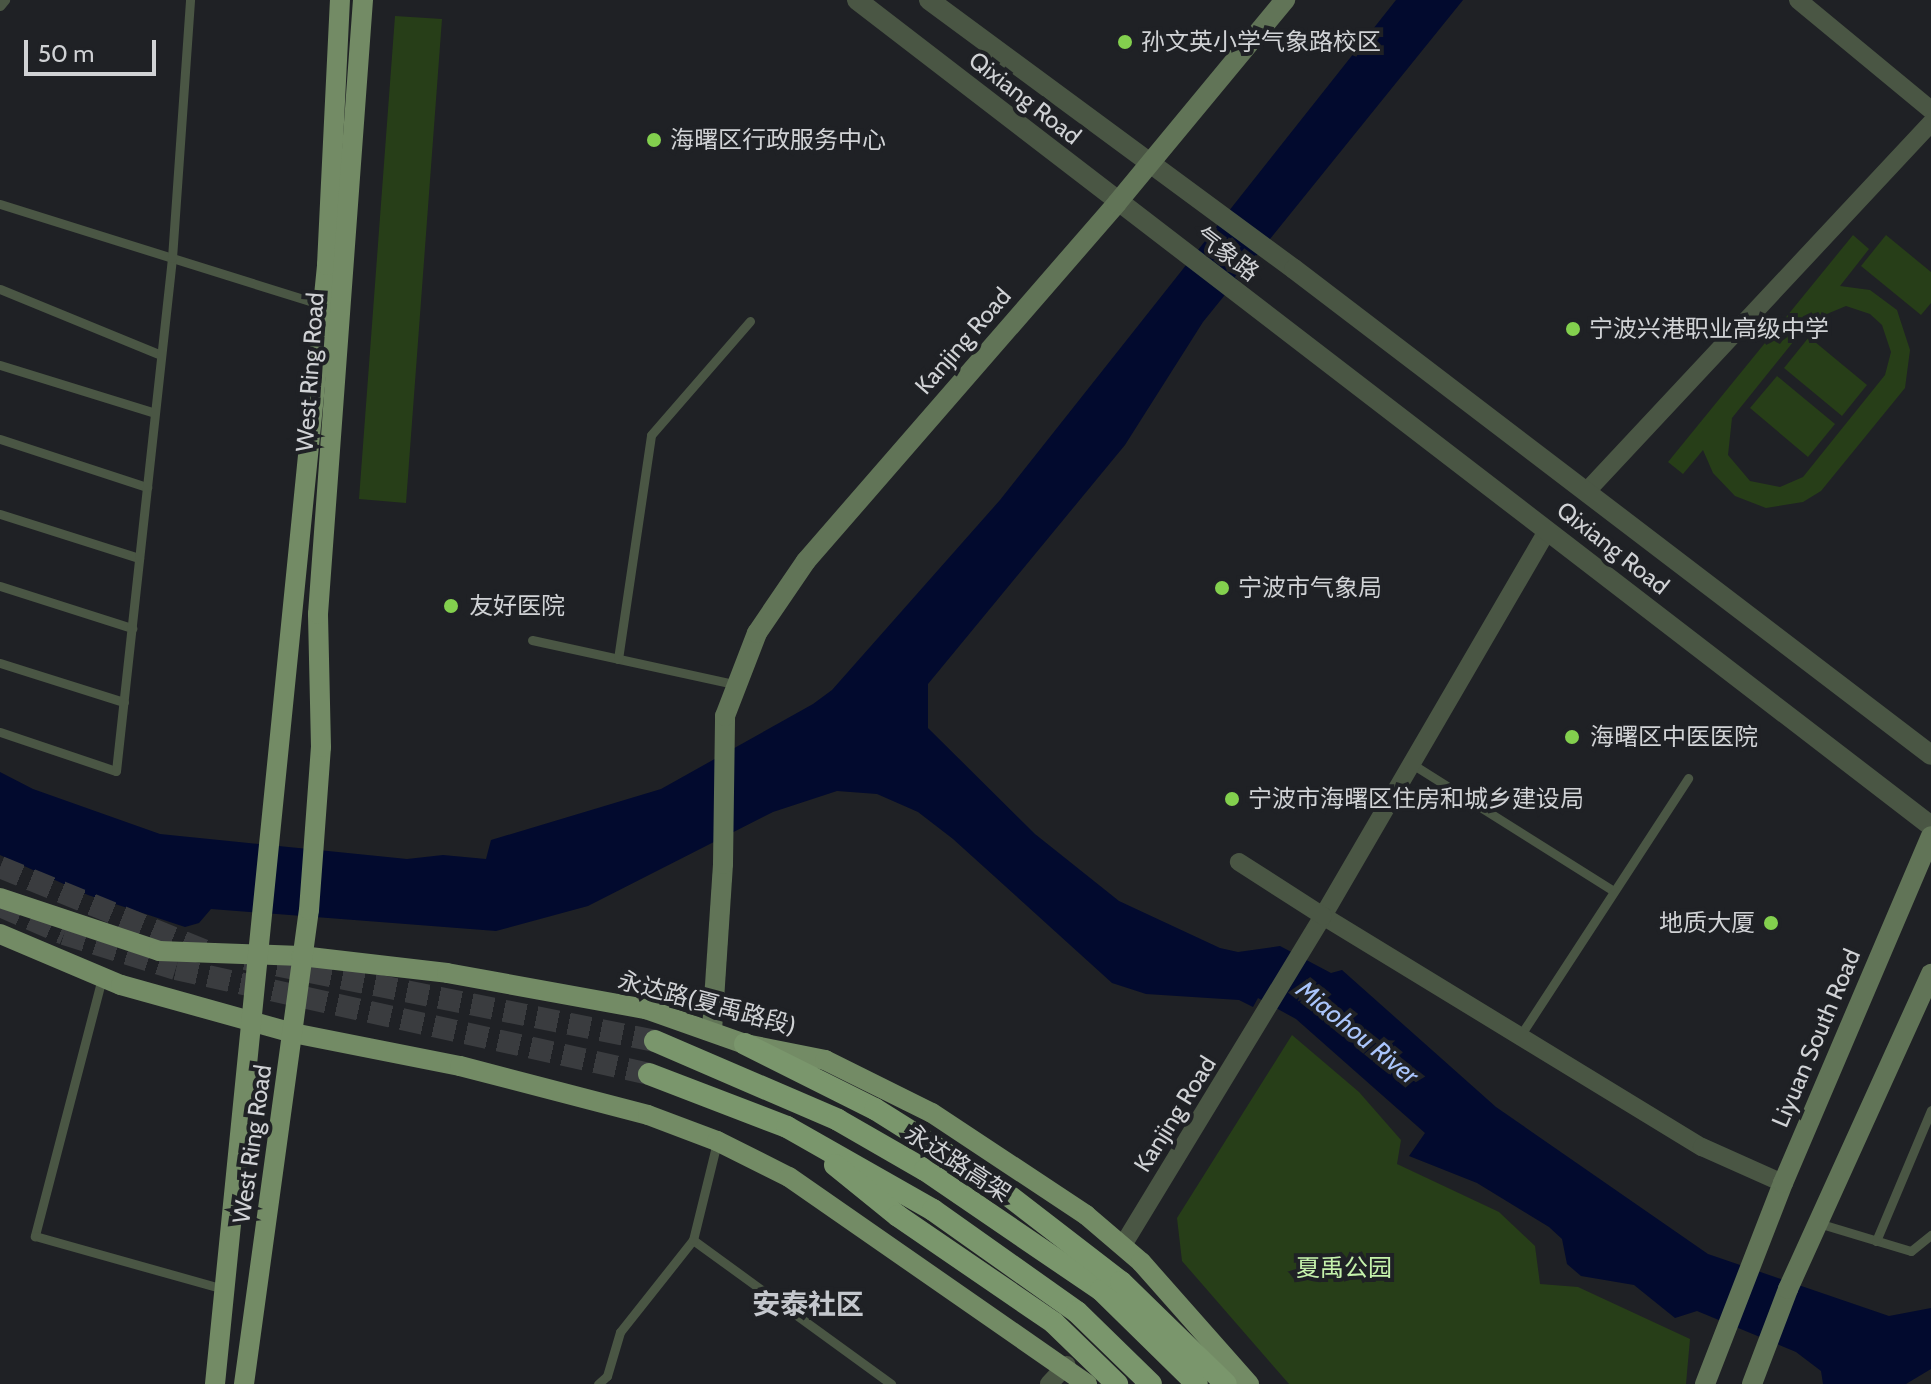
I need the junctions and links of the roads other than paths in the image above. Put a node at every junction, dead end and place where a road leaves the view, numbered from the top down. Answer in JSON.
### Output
{"nodes":[{"id":1,"x":5,"y":0,"type":"edge"},
{"id":2,"x":190,"y":0,"type":"edge"},
{"id":3,"x":340,"y":0,"type":"edge"},
{"id":4,"x":363,"y":0,"type":"edge"},
{"id":5,"x":857,"y":0,"type":"edge"},
{"id":6,"x":929,"y":0,"type":"edge"},
{"id":7,"x":1285,"y":0,"type":"edge"},
{"id":8,"x":1798,"y":0,"type":"edge"},
{"id":9,"x":0,"y":6,"type":"edge"},
{"id":10,"x":1931,"y":110,"type":"edge"},
{"id":11,"x":1931,"y":123,"type":"edge"},
{"id":12,"x":1151,"y":163,"type":"junction"},
{"id":13,"x":1194,"y":194,"type":"joint"},
{"id":14,"x":1117,"y":203,"type":"junction"},
{"id":15,"x":0,"y":204,"type":"edge"},
{"id":16,"x":1161,"y":237,"type":"joint"},
{"id":17,"x":172,"y":258,"type":"junction"},
{"id":18,"x":1294,"y":269,"type":"joint"},
{"id":19,"x":0,"y":289,"type":"edge"},
{"id":20,"x":323,"y":305,"type":"junction"},
{"id":21,"x":1262,"y":312,"type":"joint"},
{"id":22,"x":750,"y":321,"type":"dead end"},
{"id":23,"x":161,"y":355,"type":"junction"},
{"id":24,"x":0,"y":365,"type":"edge"},
{"id":25,"x":155,"y":413,"type":"junction"},
{"id":26,"x":0,"y":439,"type":"edge"},
{"id":27,"x":147,"y":487,"type":"junction"},
{"id":28,"x":1586,"y":492,"type":"junction"},
{"id":29,"x":0,"y":514,"type":"edge"},
{"id":30,"x":1547,"y":531,"type":"junction"},
{"id":31,"x":139,"y":558,"type":"junction"},
{"id":32,"x":0,"y":586,"type":"edge"},
{"id":33,"x":132,"y":628,"type":"junction"},
{"id":34,"x":532,"y":640,"type":"dead end"},
{"id":35,"x":618,"y":659,"type":"junction"},
{"id":36,"x":0,"y":663,"type":"edge"},
{"id":37,"x":734,"y":684,"type":"junction"},
{"id":38,"x":124,"y":702,"type":"junction"},
{"id":39,"x":0,"y":732,"type":"edge"},
{"id":40,"x":1931,"y":755,"type":"edge"},
{"id":41,"x":1412,"y":764,"type":"junction"},
{"id":42,"x":1688,"y":778,"type":"dead end"},
{"id":43,"x":1931,"y":826,"type":"edge"},
{"id":44,"x":1931,"y":836,"type":"edge"},
{"id":45,"x":1239,"y":862,"type":"dead end"},
{"id":46,"x":1612,"y":890,"type":"junction"},
{"id":47,"x":0,"y":898,"type":"edge"},
{"id":48,"x":1323,"y":916,"type":"junction"},
{"id":49,"x":0,"y":934,"type":"edge"},
{"id":50,"x":257,"y":954,"type":"junction"},
{"id":51,"x":301,"y":956,"type":"junction"},
{"id":52,"x":1931,"y":974,"type":"edge"},
{"id":53,"x":102,"y":978,"type":"junction"},
{"id":54,"x":251,"y":1022,"type":"junction"},
{"id":55,"x":712,"y":1030,"type":"junction"},
{"id":56,"x":293,"y":1033,"type":"junction"},
{"id":57,"x":1520,"y":1036,"type":"junction"},
{"id":58,"x":655,"y":1041,"type":"tunnel mouth"},
{"id":59,"x":745,"y":1044,"type":"junction"},
{"id":60,"x":649,"y":1074,"type":"tunnel mouth"},
{"id":61,"x":1931,"y":1110,"type":"edge"},
{"id":62,"x":787,"y":1127,"type":"junction"},
{"id":63,"x":717,"y":1141,"type":"junction"},
{"id":64,"x":1783,"y":1183,"type":"junction"},
{"id":65,"x":1818,"y":1223,"type":"junction"},
{"id":66,"x":1931,"y":1235,"type":"edge"},
{"id":67,"x":693,"y":1240,"type":"junction"},
{"id":68,"x":1876,"y":1241,"type":"junction"},
{"id":69,"x":1123,"y":1245,"type":"junction"},
{"id":70,"x":224,"y":1289,"type":"junction"},
{"id":71,"x":1067,"y":1365,"type":"junction"},
{"id":72,"x":215,"y":1384,"type":"edge"},
{"id":73,"x":244,"y":1384,"type":"edge"},
{"id":74,"x":598,"y":1384,"type":"edge"},
{"id":75,"x":891,"y":1384,"type":"edge"},
{"id":76,"x":1049,"y":1384,"type":"edge"},
{"id":77,"x":1087,"y":1384,"type":"edge"},
{"id":78,"x":1117,"y":1384,"type":"edge"},
{"id":79,"x":1151,"y":1384,"type":"edge"},
{"id":80,"x":1197,"y":1384,"type":"edge"},
{"id":81,"x":1226,"y":1384,"type":"edge"},
{"id":82,"x":1249,"y":1384,"type":"edge"},
{"id":83,"x":1705,"y":1384,"type":"edge"},
{"id":84,"x":1752,"y":1384,"type":"edge"}],
"edges":[{"from":1,"to":9,"type":"lane"},
{"from":2,"to":17,"type":"lane"},
{"from":3,"to":20,"type":"main road","name":"West Ring Road"},
{"from":4,"to":51,"type":"main road","name":"West Ring Road"},
{"from":5,"to":14,"type":"street","name":"Qixiang Road"},
{"from":6,"to":12,"type":"street","name":"Qixiang Road"},
{"from":7,"to":12,"type":"main road","name":"Kanjing Road"},
{"from":8,"to":10,"type":"street"},
{"from":11,"to":28,"type":"street"},
{"from":12,"to":13,"type":"street","name":"Qixiang Road"},
{"from":12,"to":14,"type":"main road","name":"Kanjing Road"},
{"from":13,"to":18,"type":"street","name":"气象路"},
{"from":14,"to":16,"type":"street","name":"Qixiang Road"},
{"from":14,"to":37,"type":"main road","name":"Kanjing Road"},
{"from":15,"to":17,"type":"lane"},
{"from":16,"to":21,"type":"street","name":"气象路"},
{"from":17,"to":20,"type":"lane"},
{"from":17,"to":23,"type":"lane"},
{"from":18,"to":28,"type":"street","name":"Qixiang Road"},
{"from":19,"to":23,"type":"lane"},
{"from":20,"to":50,"type":"main road","name":"West Ring Road"},
{"from":21,"to":30,"type":"street","name":"Qixiang Road"},
{"from":22,"to":35,"type":"lane"},
{"from":23,"to":25,"type":"lane"},
{"from":24,"to":25,"type":"lane"},
{"from":25,"to":27,"type":"lane"},
{"from":26,"to":27,"type":"lane"},
{"from":27,"to":31,"type":"lane"},
{"from":28,"to":40,"type":"street","name":"Qixiang Road"},
{"from":29,"to":31,"type":"lane"},
{"from":30,"to":41,"type":"street","name":"Kanjing Road"},
{"from":30,"to":43,"type":"street","name":"Qixiang Road"},
{"from":31,"to":33,"type":"lane"},
{"from":32,"to":33,"type":"lane"},
{"from":33,"to":38,"type":"lane"},
{"from":34,"to":35,"type":"lane"},
{"from":35,"to":37,"type":"lane"},
{"from":36,"to":38,"type":"lane"},
{"from":37,"to":55,"type":"main road","name":"Kanjing Road"},
{"from":38,"to":39,"type":"lane"},
{"from":41,"to":46,"type":"lane"},
{"from":41,"to":48,"type":"street","name":"Kanjing Road"},
{"from":42,"to":46,"type":"lane"},
{"from":44,"to":64,"type":"main road","name":"Liyuan South Road"},
{"from":45,"to":48,"type":"street"},
{"from":46,"to":57,"type":"lane"},
{"from":47,"to":50,"type":"main road","name":"永达路(夏禹路段)"},
{"from":48,"to":57,"type":"street"},
{"from":48,"to":69,"type":"street","name":"Kanjing Road"},
{"from":49,"to":53,"type":"main road"},
{"from":50,"to":51,"type":"main road","name":"永达路(夏禹路段)"},
{"from":50,"to":54,"type":"main road","name":"West Ring Road"},
{"from":51,"to":55,"type":"main road","name":"永达路(夏禹路段)"},
{"from":51,"to":56,"type":"main road","name":"West Ring Road"},
{"from":52,"to":65,"type":"main road"},
{"from":53,"to":54,"type":"main road"},
{"from":53,"to":70,"type":"lane"},
{"from":54,"to":56,"type":"main road"},
{"from":54,"to":70,"type":"main road","name":"West Ring Road"},
{"from":55,"to":59,"type":"main road","name":"永达路(夏禹路段)"},
{"from":56,"to":63,"type":"main road"},
{"from":56,"to":73,"type":"main road","name":"West Ring Road"},
{"from":57,"to":64,"type":"street"},
{"from":58,"to":80,"type":"highway","name":"永达路高架"},
{"from":59,"to":69,"type":"main road","name":"永达路(夏禹路段)"},
{"from":59,"to":81,"type":"highway"},
{"from":60,"to":62,"type":"highway"},
{"from":61,"to":68,"type":"lane"},
{"from":62,"to":78,"type":"highway"},
{"from":62,"to":79,"type":"highway"},
{"from":63,"to":67,"type":"lane"},
{"from":63,"to":71,"type":"main road"},
{"from":64,"to":83,"type":"main road","name":"Liyuan South Road"},
{"from":65,"to":68,"type":"lane"},
{"from":65,"to":84,"type":"main road"},
{"from":66,"to":68,"type":"lane"},
{"from":67,"to":74,"type":"lane"},
{"from":67,"to":75,"type":"lane"},
{"from":69,"to":82,"type":"main road","name":"永达路(夏禹路段)"},
{"from":70,"to":72,"type":"main road","name":"West Ring Road"},
{"from":71,"to":76,"type":"street"},
{"from":71,"to":77,"type":"main road"}]}
